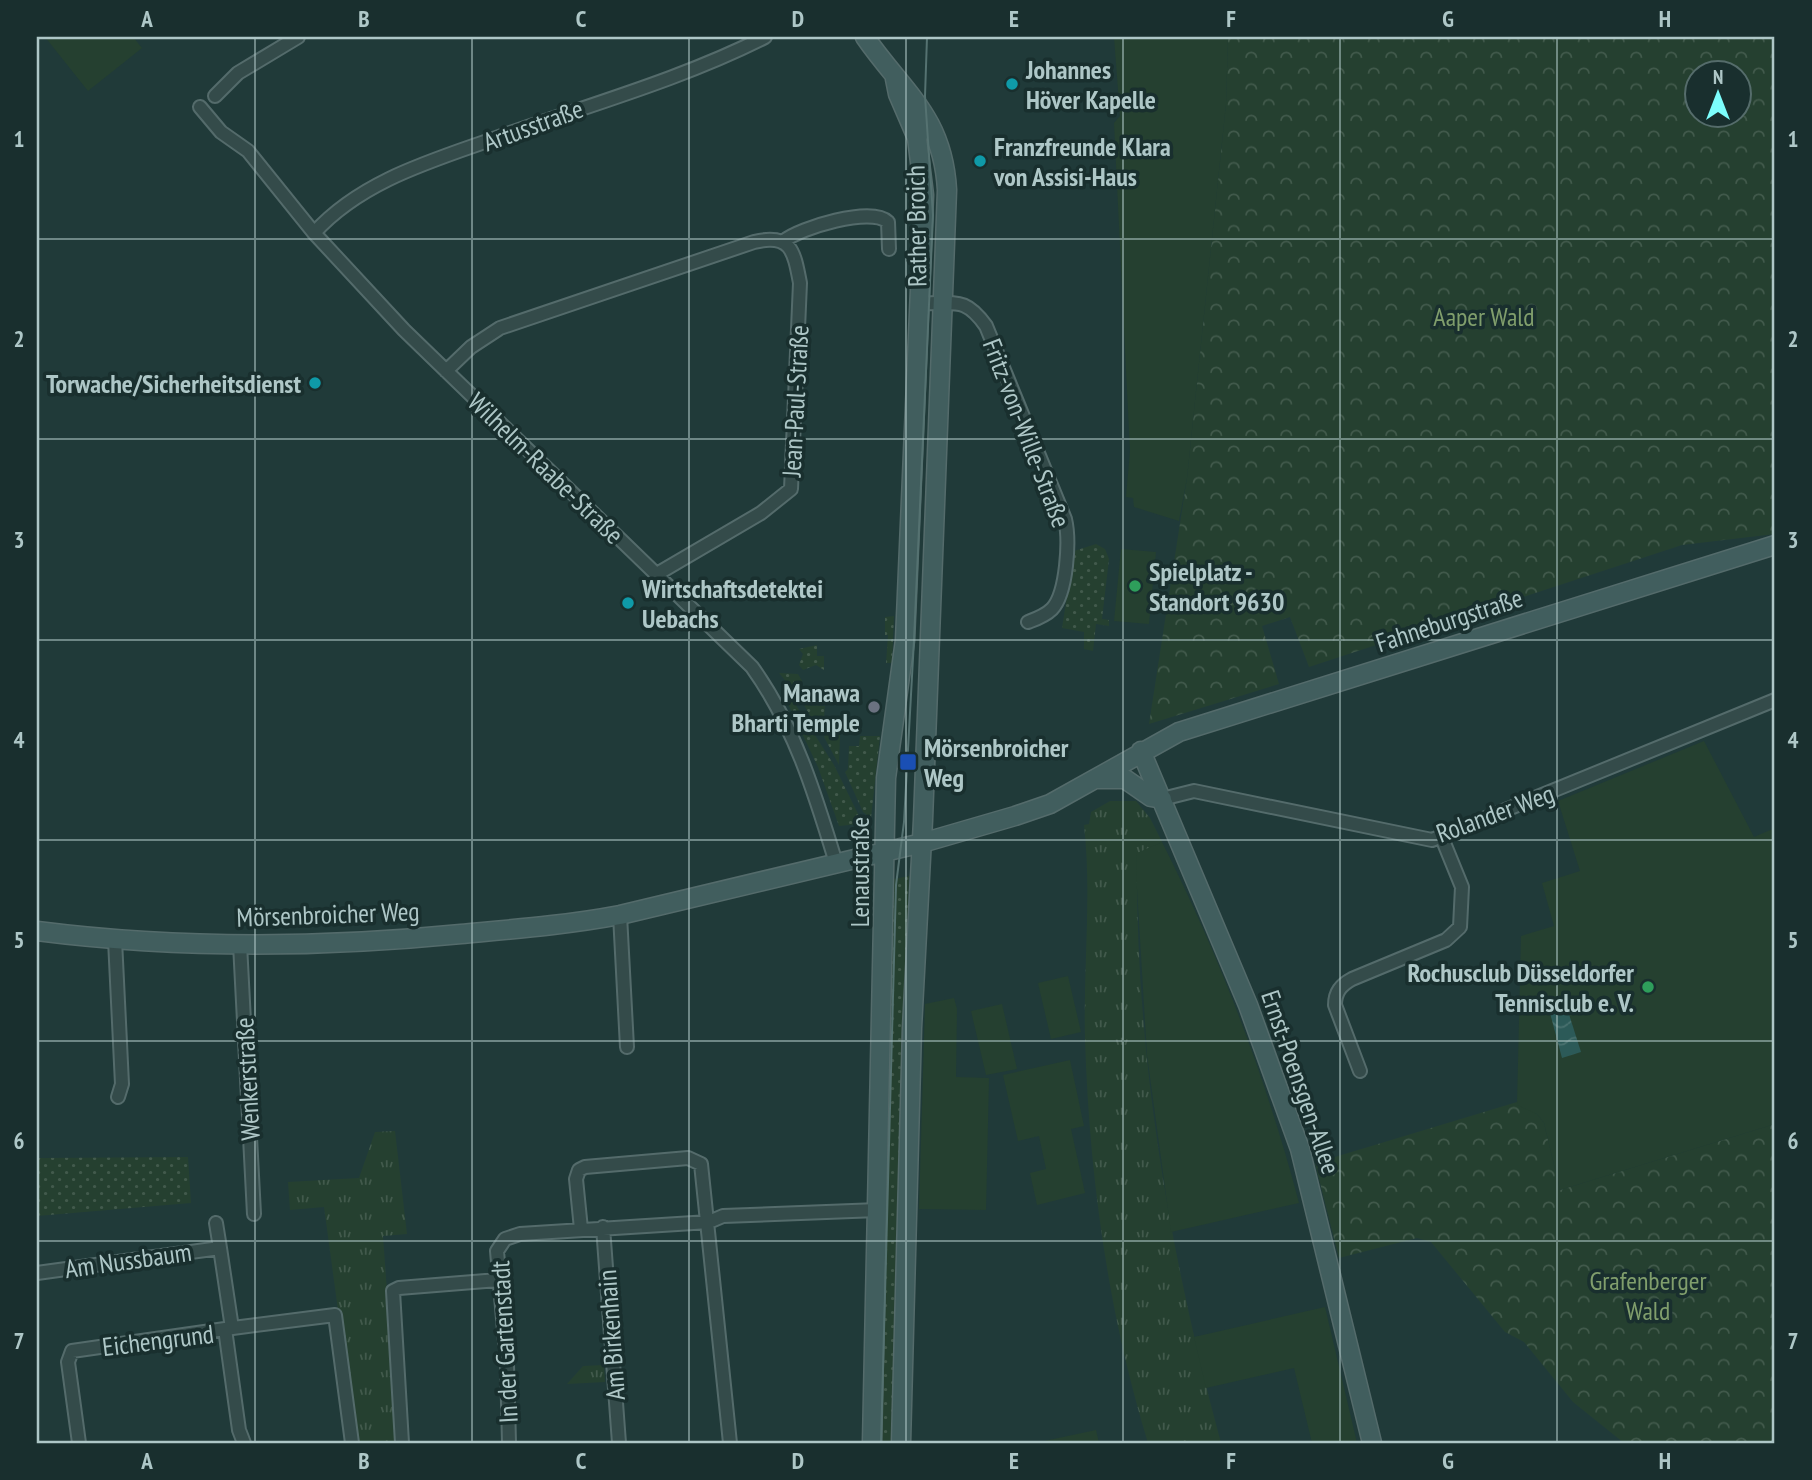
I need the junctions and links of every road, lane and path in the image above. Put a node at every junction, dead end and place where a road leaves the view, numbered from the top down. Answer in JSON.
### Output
{"nodes":[{"id":1,"x":298,"y":37,"type":"edge"},
{"id":2,"x":765,"y":37,"type":"edge"},
{"id":3,"x":865,"y":37,"type":"edge"},
{"id":4,"x":895,"y":79,"type":"junction"},
{"id":5,"x":215,"y":96,"type":"dead end"},
{"id":6,"x":200,"y":107,"type":"dead end"},
{"id":7,"x":314,"y":233,"type":"junction"},
{"id":8,"x":783,"y":241,"type":"junction"},
{"id":9,"x":889,"y":249,"type":"dead end"},
{"id":10,"x":920,"y":303,"type":"junction"},
{"id":11,"x":944,"y":304,"type":"junction"},
{"id":12,"x":446,"y":372,"type":"junction"},
{"id":13,"x":1775,"y":545,"type":"edge"},
{"id":14,"x":657,"y":574,"type":"junction"},
{"id":15,"x":1028,"y":622,"type":"dead end"},
{"id":16,"x":1775,"y":700,"type":"edge"},
{"id":17,"x":1141,"y":751,"type":"junction"},
{"id":18,"x":1096,"y":779,"type":"junction"},
{"id":19,"x":1162,"y":799,"type":"junction"},
{"id":20,"x":1442,"y":838,"type":"junction"},
{"id":21,"x":922,"y":843,"type":"junction"},
{"id":22,"x":883,"y":851,"type":"junction"},
{"id":23,"x":836,"y":863,"type":"junction"},
{"id":24,"x":620,"y":915,"type":"junction"},
{"id":25,"x":37,"y":931,"type":"edge"},
{"id":26,"x":115,"y":940,"type":"junction"},
{"id":27,"x":240,"y":944,"type":"junction"},
{"id":28,"x":627,"y":1047,"type":"dead end"},
{"id":29,"x":1360,"y":1071,"type":"dead end"},
{"id":30,"x":118,"y":1097,"type":"dead end"},
{"id":31,"x":878,"y":1210,"type":"junction"},
{"id":32,"x":254,"y":1214,"type":"dead end"},
{"id":33,"x":709,"y":1222,"type":"junction"},
{"id":34,"x":216,"y":1223,"type":"dead end"},
{"id":35,"x":603,"y":1227,"type":"junction"},
{"id":36,"x":581,"y":1229,"type":"junction"},
{"id":37,"x":220,"y":1248,"type":"junction"},
{"id":38,"x":37,"y":1273,"type":"edge"},
{"id":39,"x":498,"y":1280,"type":"junction"},
{"id":40,"x":229,"y":1329,"type":"junction"},
{"id":41,"x":79,"y":1443,"type":"edge"},
{"id":42,"x":244,"y":1443,"type":"edge"},
{"id":43,"x":352,"y":1443,"type":"edge"},
{"id":44,"x":402,"y":1443,"type":"edge"},
{"id":45,"x":509,"y":1443,"type":"edge"},
{"id":46,"x":619,"y":1443,"type":"edge"},
{"id":47,"x":730,"y":1443,"type":"edge"},
{"id":48,"x":872,"y":1443,"type":"edge"},
{"id":49,"x":901,"y":1443,"type":"edge"},
{"id":50,"x":1372,"y":1443,"type":"edge"}],
"edges":[{"from":1,"to":5,"type":"street"},
{"from":2,"to":7,"type":"street","name":"Artusstraße"},
{"from":3,"to":4,"type":"main road","name":"Rather Broich"},
{"from":4,"to":10,"type":"main road","name":"Rather Broich"},
{"from":4,"to":11,"type":"main road","name":"Rather Broich"},
{"from":6,"to":7,"type":"street","name":"Wilhelm-Raabe-Straße"},
{"from":7,"to":12,"type":"street","name":"Wilhelm-Raabe-Straße"},
{"from":8,"to":9,"type":"street"},
{"from":8,"to":12,"type":"street"},
{"from":8,"to":14,"type":"street","name":"Jean-Paul-Straße"},
{"from":10,"to":11,"type":"street","name":"Fritz-von-Wille-Straße"},
{"from":10,"to":22,"type":"main road","name":"Lenaustraße"},
{"from":11,"to":15,"type":"street","name":"Fritz-von-Wille-Straße"},
{"from":11,"to":21,"type":"main road"},
{"from":12,"to":14,"type":"street","name":"Wilhelm-Raabe-Straße"},
{"from":13,"to":17,"type":"main road","name":"Fahneburgstraße"},
{"from":14,"to":23,"type":"street","name":"Wilhelm-Raabe-Straße"},
{"from":16,"to":20,"type":"street","name":"Rolander Weg"},
{"from":17,"to":18,"type":"main road","name":"Mörsenbroicher Weg"},
{"from":17,"to":19,"type":"main road","name":"Ernst-Poensgen-Allee"},
{"from":18,"to":19,"type":"main road"},
{"from":18,"to":21,"type":"main road","name":"Mörsenbroicher Weg"},
{"from":19,"to":20,"type":"street","name":"Rolander Weg"},
{"from":19,"to":50,"type":"main road","name":"Ernst-Poensgen-Allee"},
{"from":20,"to":29,"type":"street"},
{"from":21,"to":22,"type":"main road","name":"Mörsenbroicher Weg"},
{"from":21,"to":49,"type":"main road"},
{"from":22,"to":23,"type":"main road","name":"Mörsenbroicher Weg"},
{"from":22,"to":31,"type":"main road","name":"Lenaustraße"},
{"from":23,"to":24,"type":"main road","name":"Mörsenbroicher Weg"},
{"from":24,"to":27,"type":"main road","name":"Mörsenbroicher Weg"},
{"from":24,"to":28,"type":"street"},
{"from":25,"to":26,"type":"main road","name":"Mörsenbroicher Weg"},
{"from":26,"to":27,"type":"main road","name":"Mörsenbroicher Weg"},
{"from":26,"to":30,"type":"street"},
{"from":27,"to":32,"type":"street","name":"Wenkerstraße"},
{"from":31,"to":33,"type":"street","name":"In der Gartenstadt"},
{"from":31,"to":48,"type":"main road","name":"Lenaustraße"},
{"from":33,"to":35,"type":"street","name":"In der Gartenstadt"},
{"from":33,"to":36,"type":"street"},
{"from":33,"to":47,"type":"street"},
{"from":34,"to":37,"type":"street","name":"Am Nussbaum"},
{"from":35,"to":36,"type":"street","name":"In der Gartenstadt"},
{"from":35,"to":46,"type":"street","name":"Am Birkenhain"},
{"from":36,"to":39,"type":"street","name":"In der Gartenstadt"},
{"from":37,"to":38,"type":"street","name":"Am Nussbaum"},
{"from":37,"to":40,"type":"street","name":"Am Nussbaum"},
{"from":39,"to":44,"type":"street"},
{"from":39,"to":45,"type":"street","name":"In der Gartenstadt"},
{"from":40,"to":41,"type":"street","name":"Eichengrund"},
{"from":40,"to":42,"type":"street","name":"Eichengrund"},
{"from":40,"to":43,"type":"street"}]}
